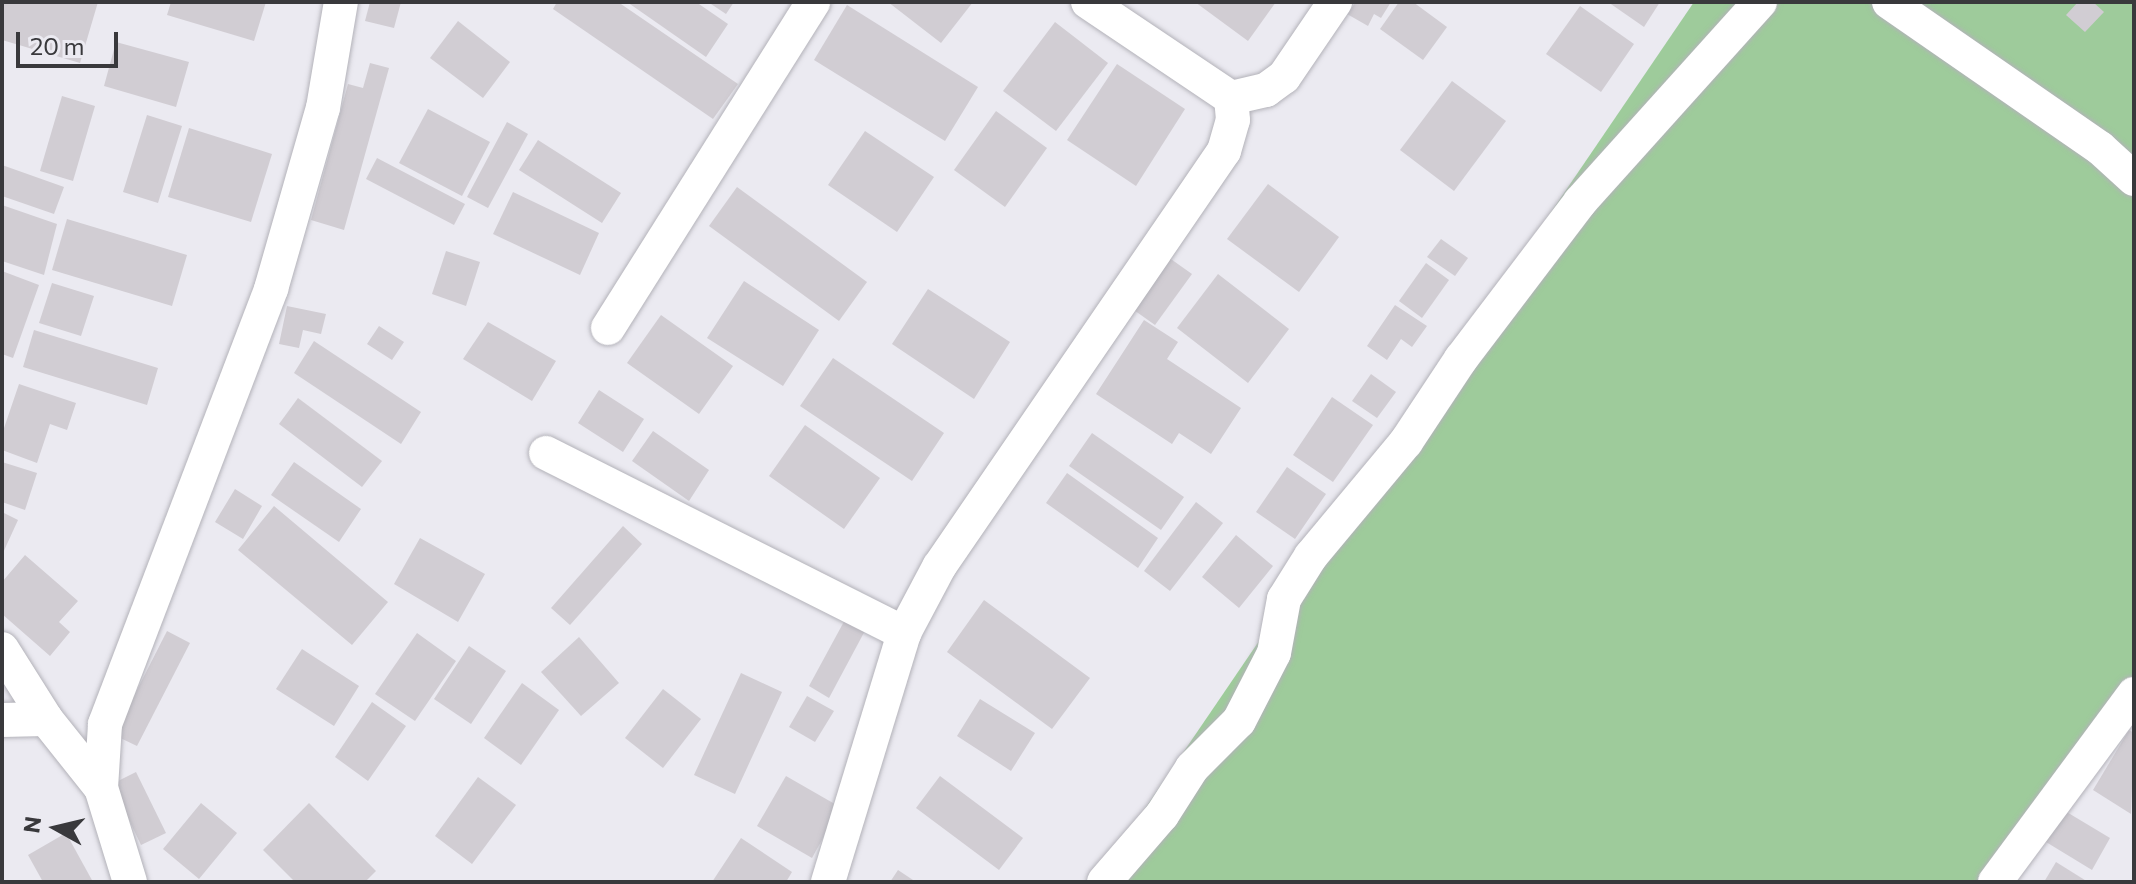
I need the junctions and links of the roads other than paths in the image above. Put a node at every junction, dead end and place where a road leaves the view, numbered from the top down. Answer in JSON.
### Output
{"nodes":[{"id":1,"x":341,"y":2,"type":"edge"},
{"id":2,"x":813,"y":2,"type":"edge"},
{"id":3,"x":1088,"y":2,"type":"edge"},
{"id":4,"x":1335,"y":2,"type":"edge"},
{"id":5,"x":1760,"y":2,"type":"edge"},
{"id":6,"x":1889,"y":2,"type":"edge"},
{"id":7,"x":1231,"y":98,"type":"junction"},
{"id":8,"x":2134,"y":179,"type":"edge"},
{"id":9,"x":608,"y":328,"type":"dead end"},
{"id":10,"x":546,"y":453,"type":"dead end"},
{"id":11,"x":904,"y":633,"type":"junction"},
{"id":12,"x":2,"y":649,"type":"edge"},
{"id":13,"x":2134,"y":694,"type":"edge"},
{"id":14,"x":46,"y":719,"type":"junction"},
{"id":15,"x":2,"y":720,"type":"edge"},
{"id":16,"x":101,"y":788,"type":"junction"},
{"id":17,"x":130,"y":882,"type":"edge"},
{"id":18,"x":828,"y":882,"type":"edge"},
{"id":19,"x":1104,"y":882,"type":"edge"},
{"id":20,"x":1995,"y":882,"type":"edge"}],
"edges":[{"from":1,"to":16,"type":"street"},
{"from":2,"to":9,"type":"street"},
{"from":3,"to":7,"type":"street"},
{"from":4,"to":7,"type":"street"},
{"from":5,"to":19,"type":"street"},
{"from":6,"to":8,"type":"street"},
{"from":7,"to":11,"type":"street"},
{"from":10,"to":11,"type":"street"},
{"from":11,"to":18,"type":"street"},
{"from":12,"to":14,"type":"street"},
{"from":13,"to":20,"type":"street"},
{"from":14,"to":15,"type":"street"},
{"from":14,"to":16,"type":"street"},
{"from":16,"to":17,"type":"street"}]}
